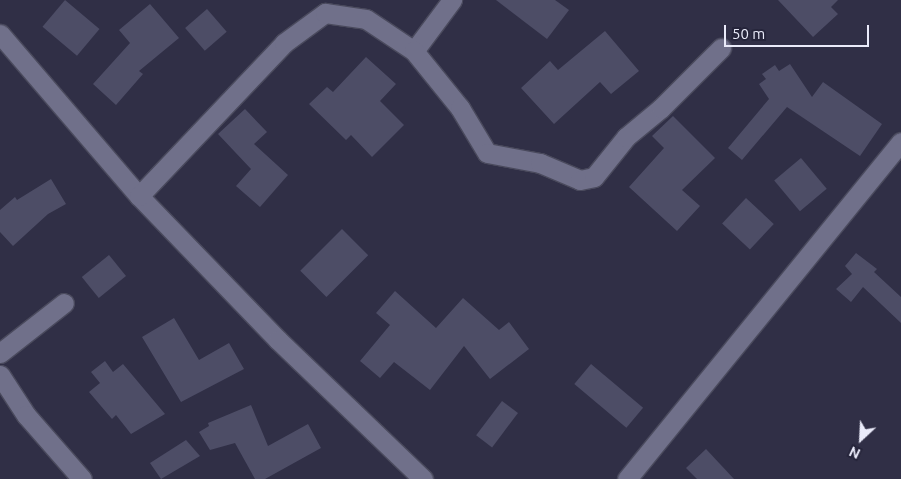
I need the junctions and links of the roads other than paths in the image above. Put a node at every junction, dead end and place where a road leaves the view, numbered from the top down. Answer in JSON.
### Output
{"nodes":[{"id":1,"x":452,"y":0,"type":"edge"},
{"id":2,"x":0,"y":34,"type":"edge"},
{"id":3,"x":721,"y":48,"type":"dead end"},
{"id":4,"x":414,"y":50,"type":"junction"},
{"id":5,"x":901,"y":142,"type":"edge"},
{"id":6,"x":139,"y":196,"type":"junction"},
{"id":7,"x":64,"y":303,"type":"dead end"},
{"id":8,"x":0,"y":353,"type":"edge"},
{"id":9,"x":0,"y":375,"type":"edge"},
{"id":10,"x":82,"y":479,"type":"edge"},
{"id":11,"x":423,"y":479,"type":"edge"},
{"id":12,"x":627,"y":479,"type":"edge"}],
"edges":[{"from":1,"to":4,"type":"street"},
{"from":2,"to":6,"type":"street"},
{"from":3,"to":4,"type":"street"},
{"from":4,"to":6,"type":"street"},
{"from":5,"to":12,"type":"street"},
{"from":6,"to":11,"type":"street"},
{"from":7,"to":8,"type":"street"},
{"from":9,"to":10,"type":"street"}]}
